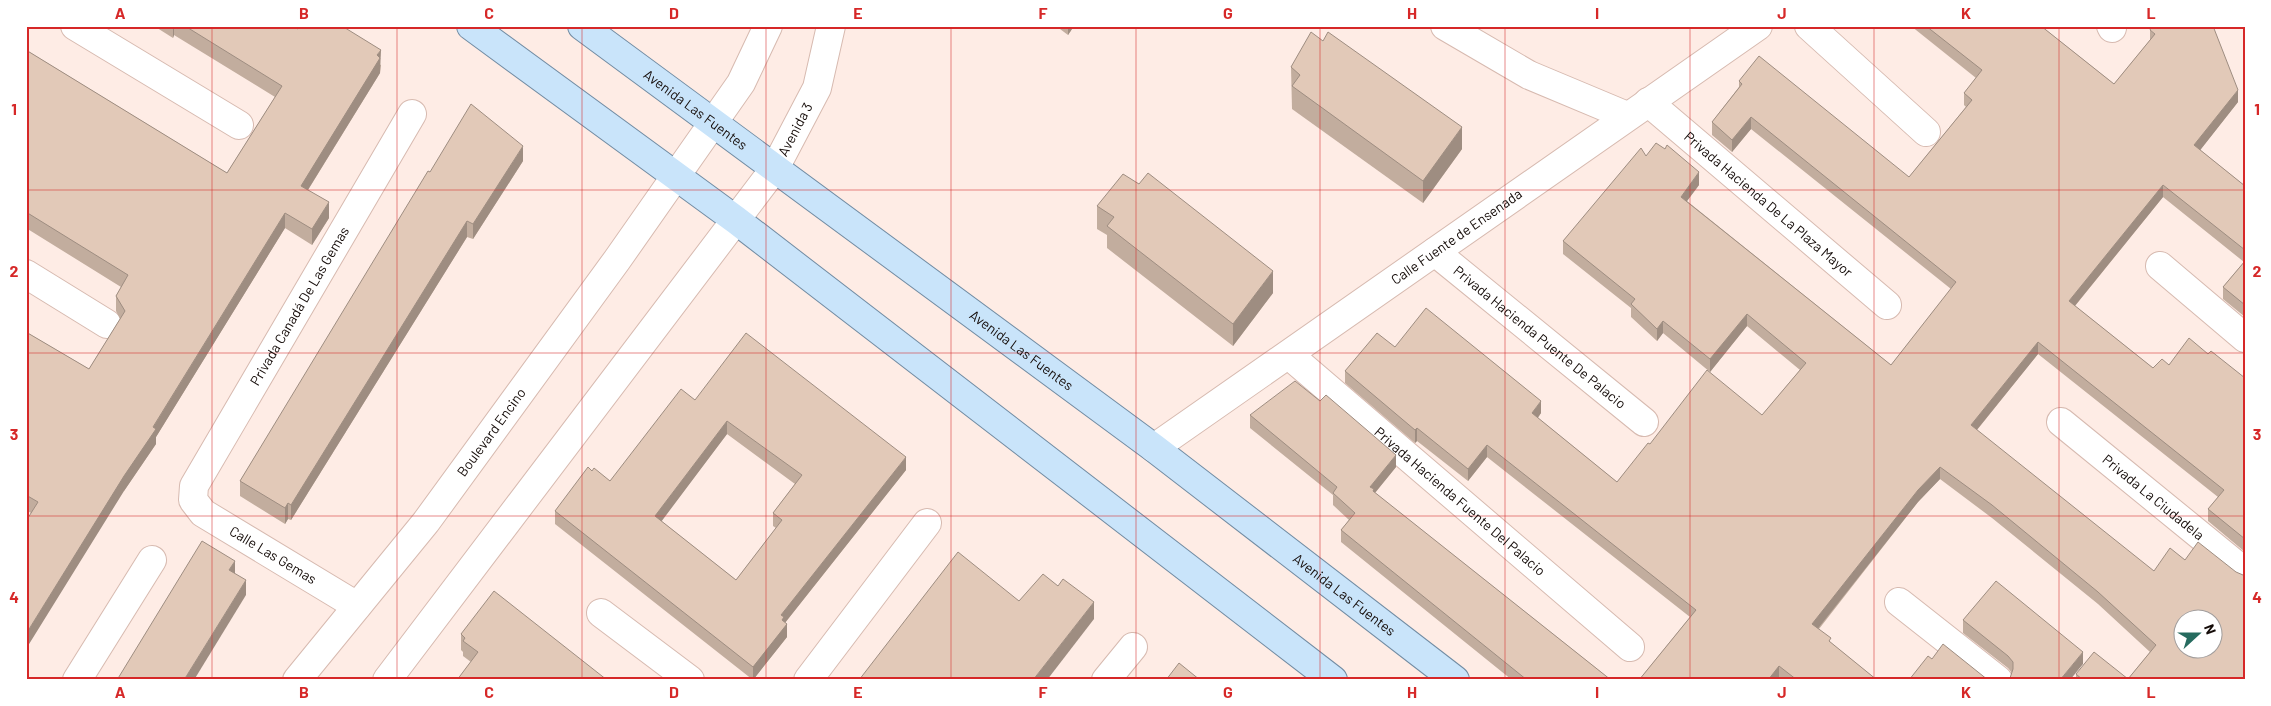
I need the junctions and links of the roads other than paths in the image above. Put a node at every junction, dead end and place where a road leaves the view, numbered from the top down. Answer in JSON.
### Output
{"nodes":[{"id":1,"x":75,"y":26,"type":"edge"},
{"id":2,"x":471,"y":26,"type":"edge"},
{"id":3,"x":582,"y":26,"type":"edge"},
{"id":4,"x":768,"y":26,"type":"edge"},
{"id":5,"x":831,"y":26,"type":"edge"},
{"id":6,"x":1444,"y":26,"type":"edge"},
{"id":7,"x":1758,"y":26,"type":"edge"},
{"id":8,"x":1809,"y":26,"type":"edge"},
{"id":9,"x":1638,"y":109,"type":"junction"},
{"id":10,"x":412,"y":114,"type":"dead end"},
{"id":11,"x":713,"y":124,"type":"junction"},
{"id":12,"x":239,"y":125,"type":"dead end"},
{"id":13,"x":1926,"y":132,"type":"dead end"},
{"id":14,"x":775,"y":168,"type":"junction"},
{"id":15,"x":676,"y":176,"type":"junction"},
{"id":16,"x":736,"y":220,"type":"junction"},
{"id":17,"x":1435,"y":252,"type":"junction"},
{"id":18,"x":2160,"y":266,"type":"dead end"},
{"id":19,"x":26,"y":274,"type":"edge"},
{"id":20,"x":1887,"y":305,"type":"dead end"},
{"id":21,"x":108,"y":324,"type":"dead end"},
{"id":22,"x":2245,"y":338,"type":"edge"},
{"id":23,"x":1289,"y":355,"type":"junction"},
{"id":24,"x":1644,"y":422,"type":"dead end"},
{"id":25,"x":2061,"y":422,"type":"dead end"},
{"id":26,"x":1154,"y":448,"type":"junction"},
{"id":27,"x":193,"y":500,"type":"joint"},
{"id":28,"x":928,"y":523,"type":"dead end"},
{"id":29,"x":152,"y":560,"type":"dead end"},
{"id":30,"x":2245,"y":572,"type":"edge"},
{"id":31,"x":1899,"y":602,"type":"dead end"},
{"id":32,"x":357,"y":606,"type":"junction"},
{"id":33,"x":600,"y":613,"type":"dead end"},
{"id":34,"x":1133,"y":647,"type":"dead end"},
{"id":35,"x":1630,"y":647,"type":"dead end"},
{"id":36,"x":77,"y":680,"type":"edge"},
{"id":37,"x":297,"y":680,"type":"edge"},
{"id":38,"x":387,"y":680,"type":"edge"},
{"id":39,"x":690,"y":680,"type":"edge"},
{"id":40,"x":808,"y":680,"type":"edge"},
{"id":41,"x":1106,"y":680,"type":"edge"},
{"id":42,"x":1333,"y":680,"type":"edge"},
{"id":43,"x":1455,"y":680,"type":"edge"},
{"id":44,"x":1998,"y":680,"type":"edge"}],
"edges":[{"from":1,"to":12,"type":"street"},
{"from":2,"to":15,"type":"main road"},
{"from":3,"to":11,"type":"main road","name":"Avenida Las Fuentes"},
{"from":4,"to":11,"type":"street"},
{"from":5,"to":14,"type":"street","name":"Avenida 3"},
{"from":6,"to":9,"type":"street","name":"Privada Hacienda De La Plaza Mayor"},
{"from":7,"to":9,"type":"street","name":"Calle Fuente de Ensenada"},
{"from":8,"to":13,"type":"street"},
{"from":9,"to":17,"type":"street","name":"Calle Fuente de Ensenada"},
{"from":9,"to":20,"type":"street","name":"Privada Hacienda De La Plaza Mayor"},
{"from":10,"to":27,"type":"street","name":"Privada Canadá De Las Gemas"},
{"from":11,"to":14,"type":"main road","name":"Avenida Las Fuentes"},
{"from":11,"to":15,"type":"street"},
{"from":14,"to":16,"type":"street","name":"Avenida 3"},
{"from":14,"to":26,"type":"main road","name":"Avenida Las Fuentes"},
{"from":15,"to":16,"type":"main road"},
{"from":15,"to":32,"type":"street","name":"Boulevard Encino"},
{"from":16,"to":38,"type":"street"},
{"from":16,"to":42,"type":"main road"},
{"from":17,"to":23,"type":"street","name":"Calle Fuente de Ensenada"},
{"from":17,"to":24,"type":"street","name":"Privada Hacienda Puente De Palacio"},
{"from":18,"to":22,"type":"street"},
{"from":19,"to":21,"type":"street"},
{"from":23,"to":26,"type":"street","name":"Calle Fuente de Ensenada"},
{"from":23,"to":35,"type":"street","name":"Privada Hacienda Fuente Del Palacio"},
{"from":25,"to":30,"type":"street","name":"Privada La Ciudadela"},
{"from":26,"to":43,"type":"main road","name":"Avenida Las Fuentes"},
{"from":27,"to":32,"type":"street","name":"Calle Las Gemas"},
{"from":28,"to":40,"type":"street"},
{"from":29,"to":36,"type":"street"},
{"from":31,"to":44,"type":"street"},
{"from":32,"to":37,"type":"street","name":"Boulevard Encino"},
{"from":33,"to":39,"type":"street"},
{"from":34,"to":41,"type":"street"}]}
